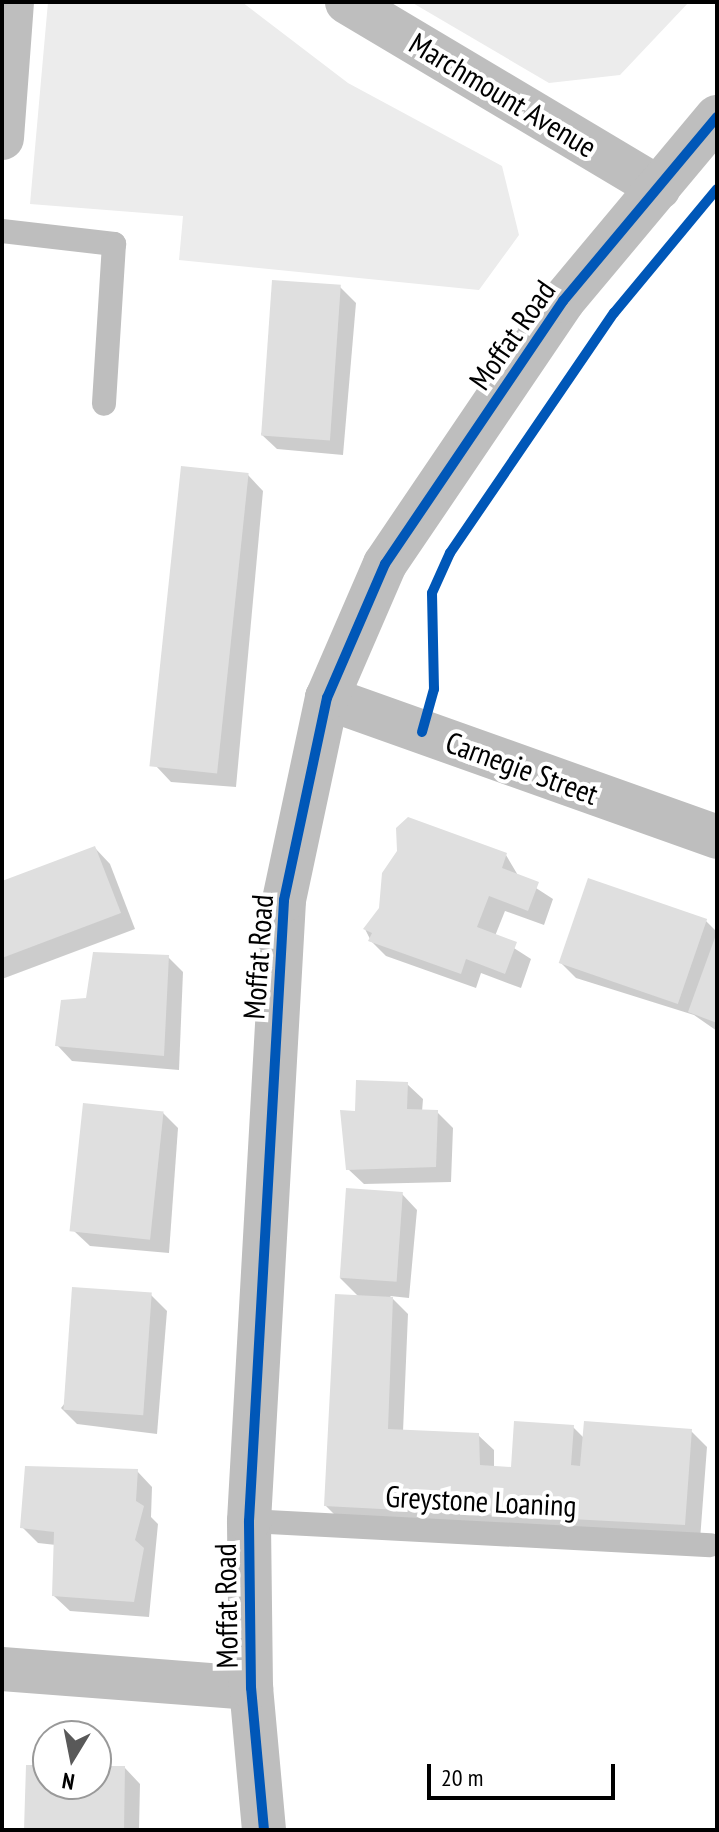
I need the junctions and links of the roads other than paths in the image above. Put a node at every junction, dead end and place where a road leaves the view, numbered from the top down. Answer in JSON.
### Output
{"nodes":[{"id":1,"x":12,"y":2,"type":"edge"},
{"id":2,"x":347,"y":2,"type":"edge"},
{"id":3,"x":717,"y":117,"type":"edge"},
{"id":4,"x":2,"y":138,"type":"edge"},
{"id":5,"x":659,"y":188,"type":"junction"},
{"id":6,"x":2,"y":231,"type":"edge"},
{"id":7,"x":104,"y":404,"type":"dead end"},
{"id":8,"x":327,"y":698,"type":"junction"},
{"id":9,"x":717,"y":837,"type":"edge"},
{"id":10,"x":249,"y":1521,"type":"junction"},
{"id":11,"x":710,"y":1545,"type":"dead end"},
{"id":12,"x":2,"y":1669,"type":"edge"},
{"id":13,"x":251,"y":1688,"type":"junction"},
{"id":14,"x":264,"y":1830,"type":"edge"}],
"edges":[{"from":1,"to":4,"type":"street"},
{"from":2,"to":5,"type":"street","name":"Marchmount Avenue"},
{"from":3,"to":5,"type":"street","name":"Moffat Road"},
{"from":5,"to":8,"type":"street","name":"Moffat Road"},
{"from":6,"to":7,"type":"lane"},
{"from":8,"to":9,"type":"street","name":"Carnegie Street"},
{"from":8,"to":10,"type":"street","name":"Moffat Road"},
{"from":10,"to":11,"type":"lane","name":"Greystone Loaning"},
{"from":10,"to":13,"type":"street","name":"Moffat Road"},
{"from":12,"to":13,"type":"street"},
{"from":13,"to":14,"type":"street","name":"Moffat Road"}]}
